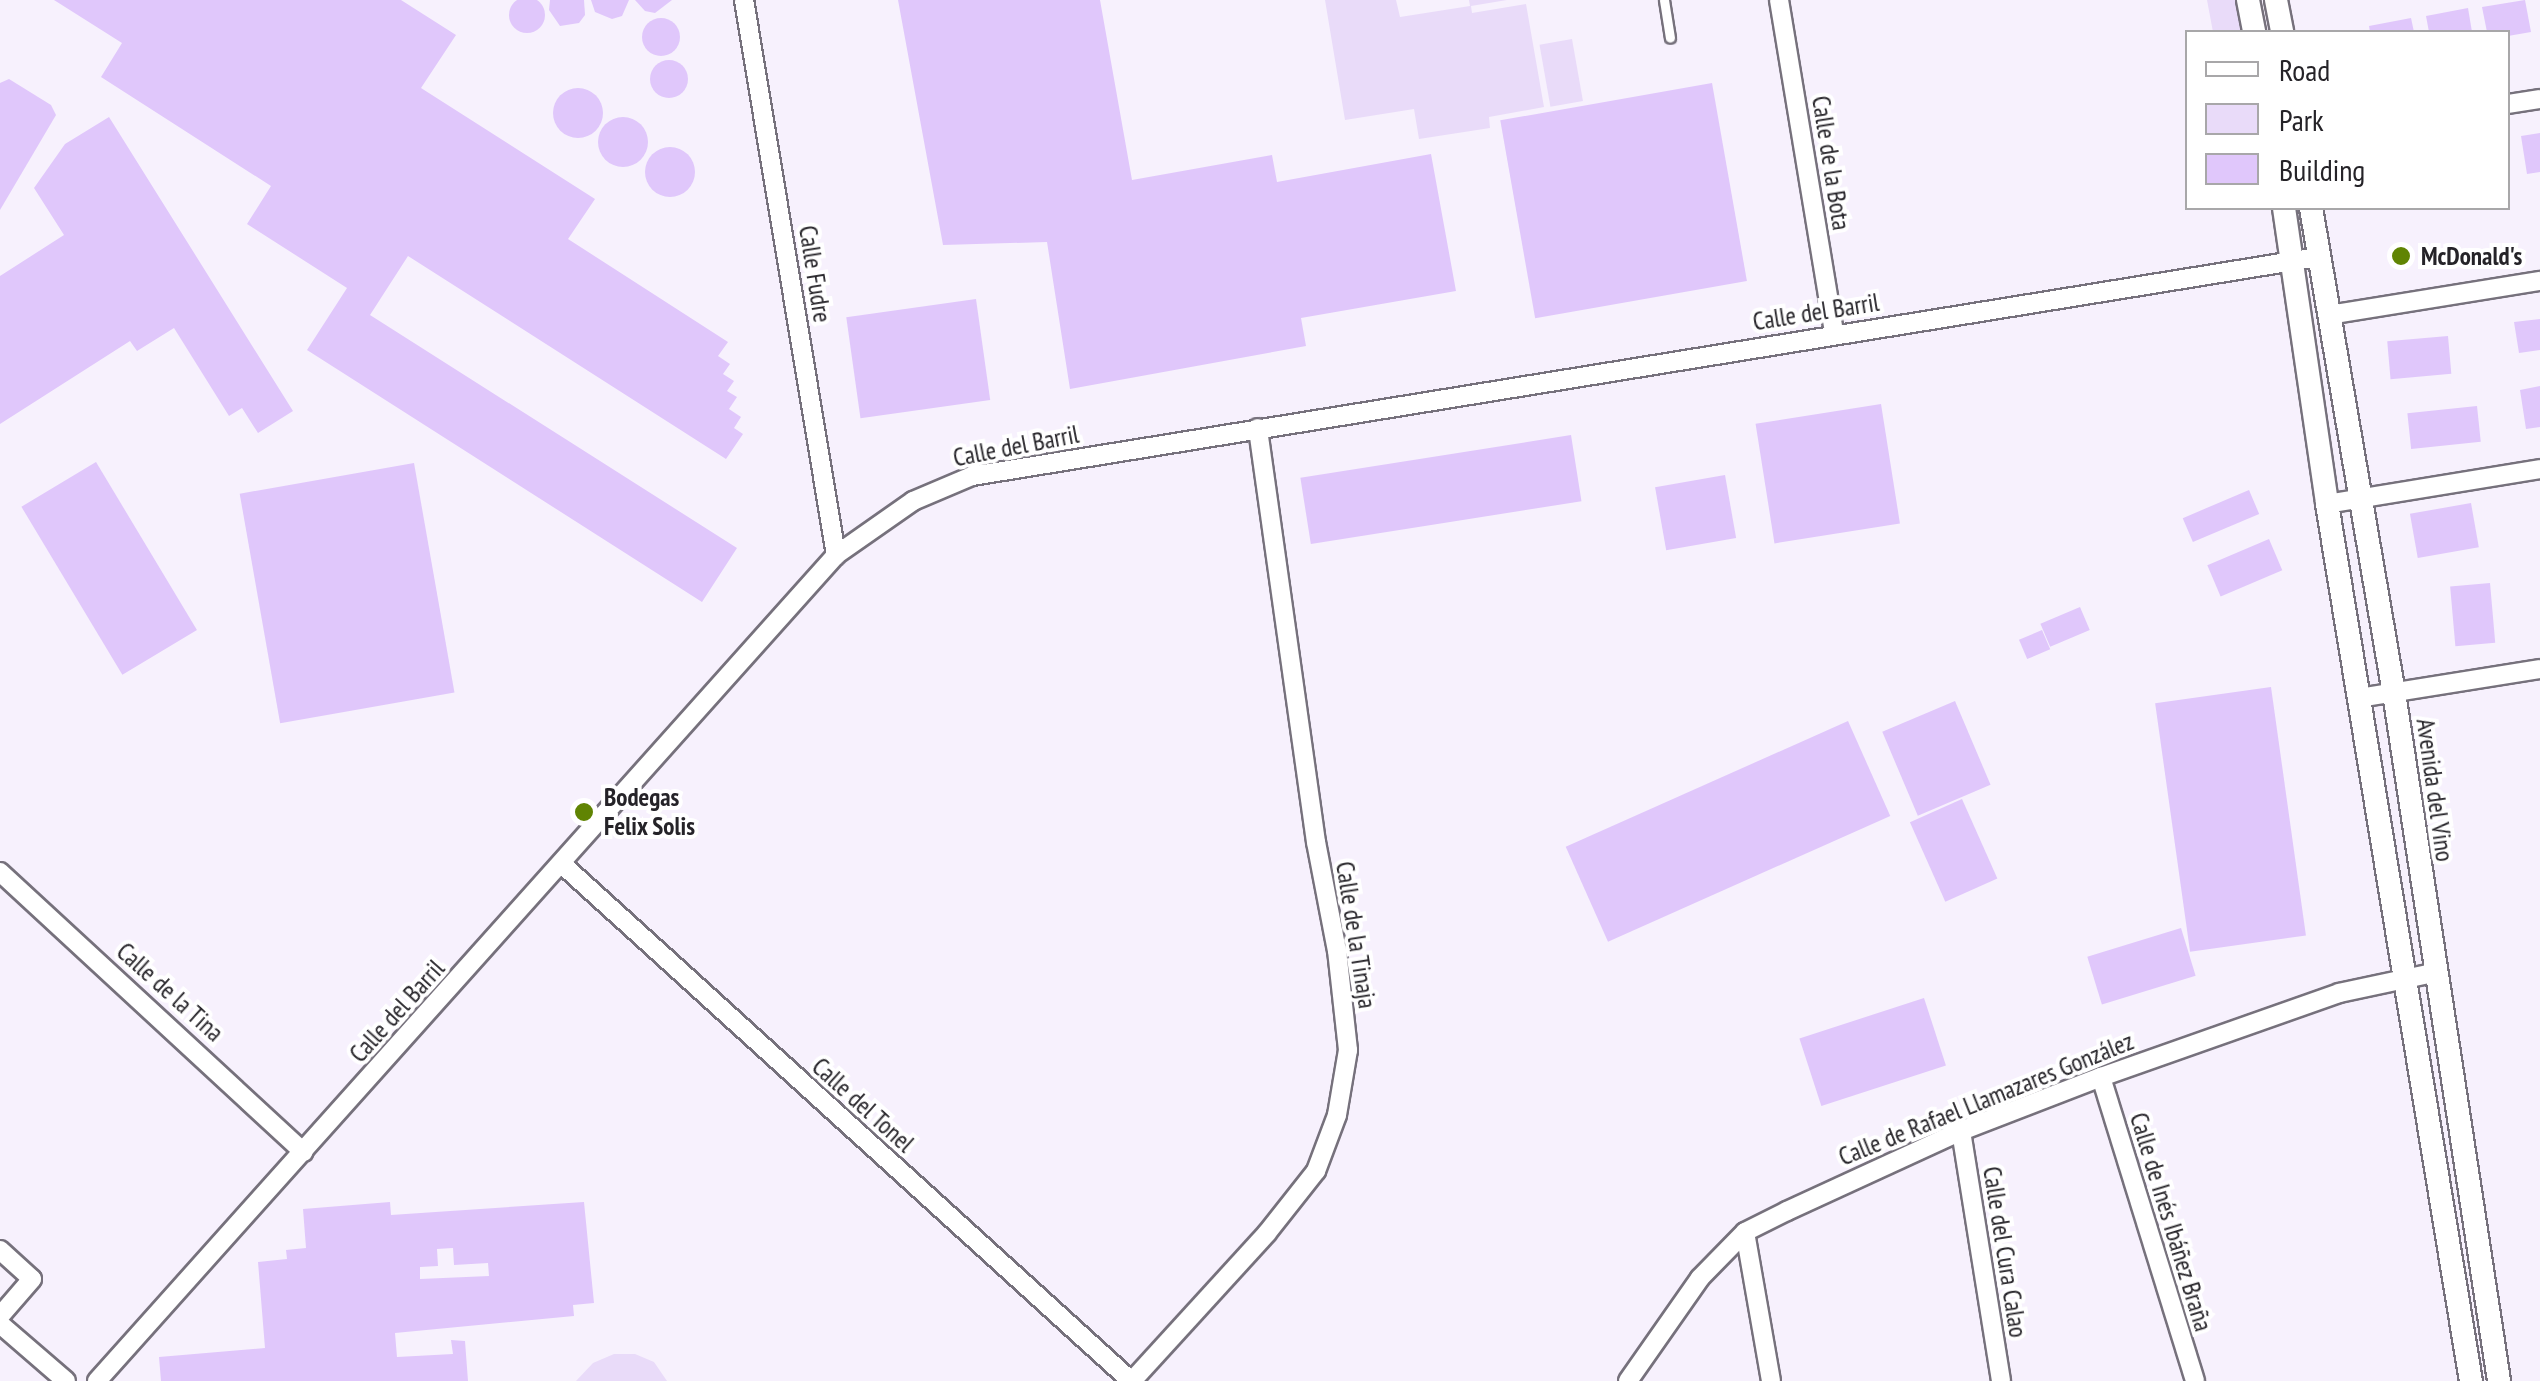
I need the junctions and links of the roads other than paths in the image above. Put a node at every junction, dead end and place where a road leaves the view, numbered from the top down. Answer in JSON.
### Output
{"nodes":[{"id":1,"x":744,"y":0,"type":"edge"},
{"id":2,"x":1664,"y":0,"type":"edge"},
{"id":3,"x":1779,"y":0,"type":"edge"},
{"id":4,"x":2248,"y":0,"type":"edge"},
{"id":5,"x":2276,"y":0,"type":"edge"},
{"id":6,"x":2254,"y":30,"type":"edge"},
{"id":7,"x":2282,"y":30,"type":"edge"},
{"id":8,"x":1670,"y":38,"type":"dead end"},
{"id":9,"x":2540,"y":98,"type":"edge"},
{"id":10,"x":2510,"y":104,"type":"edge"},
{"id":11,"x":2284,"y":210,"type":"edge"},
{"id":12,"x":2311,"y":210,"type":"edge"},
{"id":13,"x":2318,"y":256,"type":"junction"},
{"id":14,"x":2294,"y":261,"type":"junction"},
{"id":15,"x":2540,"y":281,"type":"edge"},
{"id":16,"x":2328,"y":314,"type":"junction"},
{"id":17,"x":1834,"y":334,"type":"junction"},
{"id":18,"x":1258,"y":428,"type":"junction"},
{"id":19,"x":2540,"y":469,"type":"edge"},
{"id":20,"x":2360,"y":500,"type":"junction"},
{"id":21,"x":2328,"y":504,"type":"junction"},
{"id":22,"x":836,"y":555,"type":"junction"},
{"id":23,"x":2540,"y":669,"type":"edge"},
{"id":24,"x":2394,"y":693,"type":"junction"},
{"id":25,"x":2359,"y":698,"type":"junction"},
{"id":26,"x":563,"y":865,"type":"junction"},
{"id":27,"x":0,"y":872,"type":"edge"},
{"id":28,"x":2433,"y":972,"type":"junction"},
{"id":29,"x":2404,"y":979,"type":"junction"},
{"id":30,"x":2101,"y":1077,"type":"junction"},
{"id":31,"x":1961,"y":1132,"type":"junction"},
{"id":32,"x":303,"y":1152,"type":"junction"},
{"id":33,"x":1745,"y":1232,"type":"junction"},
{"id":34,"x":0,"y":1250,"type":"edge"},
{"id":35,"x":0,"y":1316,"type":"edge"},
{"id":36,"x":0,"y":1324,"type":"edge"},
{"id":37,"x":66,"y":1381,"type":"edge"},
{"id":38,"x":97,"y":1381,"type":"edge"},
{"id":39,"x":1131,"y":1381,"type":"edge"},
{"id":40,"x":1628,"y":1381,"type":"edge"},
{"id":41,"x":1771,"y":1381,"type":"edge"},
{"id":42,"x":2001,"y":1381,"type":"edge"},
{"id":43,"x":2194,"y":1381,"type":"edge"},
{"id":44,"x":2472,"y":1381,"type":"edge"},
{"id":45,"x":2499,"y":1381,"type":"edge"}],
"edges":[{"from":1,"to":22,"type":"street","name":"Calle Fudre"},
{"from":2,"to":8,"type":"lane"},
{"from":3,"to":17,"type":"street","name":"Calle de la Bota"},
{"from":4,"to":6,"type":"street"},
{"from":5,"to":7,"type":"street"},
{"from":9,"to":10,"type":"street"},
{"from":11,"to":14,"type":"street"},
{"from":12,"to":13,"type":"street","name":"Avenida del Vino"},
{"from":13,"to":14,"type":"street","name":"Calle del Barril"},
{"from":13,"to":16,"type":"street","name":"Avenida del Vino"},
{"from":14,"to":17,"type":"street","name":"Calle del Barril"},
{"from":14,"to":21,"type":"street"},
{"from":15,"to":16,"type":"street"},
{"from":16,"to":20,"type":"street","name":"Avenida del Vino"},
{"from":17,"to":18,"type":"street","name":"Calle del Barril"},
{"from":18,"to":22,"type":"street","name":"Calle del Barril"},
{"from":18,"to":39,"type":"street","name":"Calle de la Tinaja"},
{"from":19,"to":20,"type":"street"},
{"from":20,"to":21,"type":"street"},
{"from":20,"to":24,"type":"street","name":"Avenida del Vino"},
{"from":21,"to":25,"type":"street"},
{"from":22,"to":26,"type":"street","name":"Calle del Barril"},
{"from":23,"to":24,"type":"street"},
{"from":24,"to":25,"type":"street"},
{"from":24,"to":28,"type":"street","name":"Avenida del Vino"},
{"from":25,"to":29,"type":"street"},
{"from":26,"to":32,"type":"street","name":"Calle del Barril"},
{"from":26,"to":39,"type":"street","name":"Calle del Tonel"},
{"from":27,"to":32,"type":"street","name":"Calle de la Tina"},
{"from":28,"to":29,"type":"street","name":"Calle de Rafael Llamazares González"},
{"from":28,"to":45,"type":"street","name":"Avenida del Vino"},
{"from":29,"to":30,"type":"street","name":"Calle de Rafael Llamazares González"},
{"from":29,"to":44,"type":"street"},
{"from":30,"to":31,"type":"street","name":"Calle de Rafael Llamazares González"},
{"from":30,"to":43,"type":"street","name":"Calle de Inés Ibáñez Braña"},
{"from":31,"to":33,"type":"street","name":"Calle de Rafael Llamazares González"},
{"from":31,"to":42,"type":"street","name":"Calle del Cura Calao"},
{"from":32,"to":38,"type":"street","name":"Calle del Barril"},
{"from":33,"to":40,"type":"street","name":"Calle de Rafael Llamazares González"},
{"from":33,"to":41,"type":"street"},
{"from":34,"to":35,"type":"street"},
{"from":36,"to":37,"type":"street"}]}
